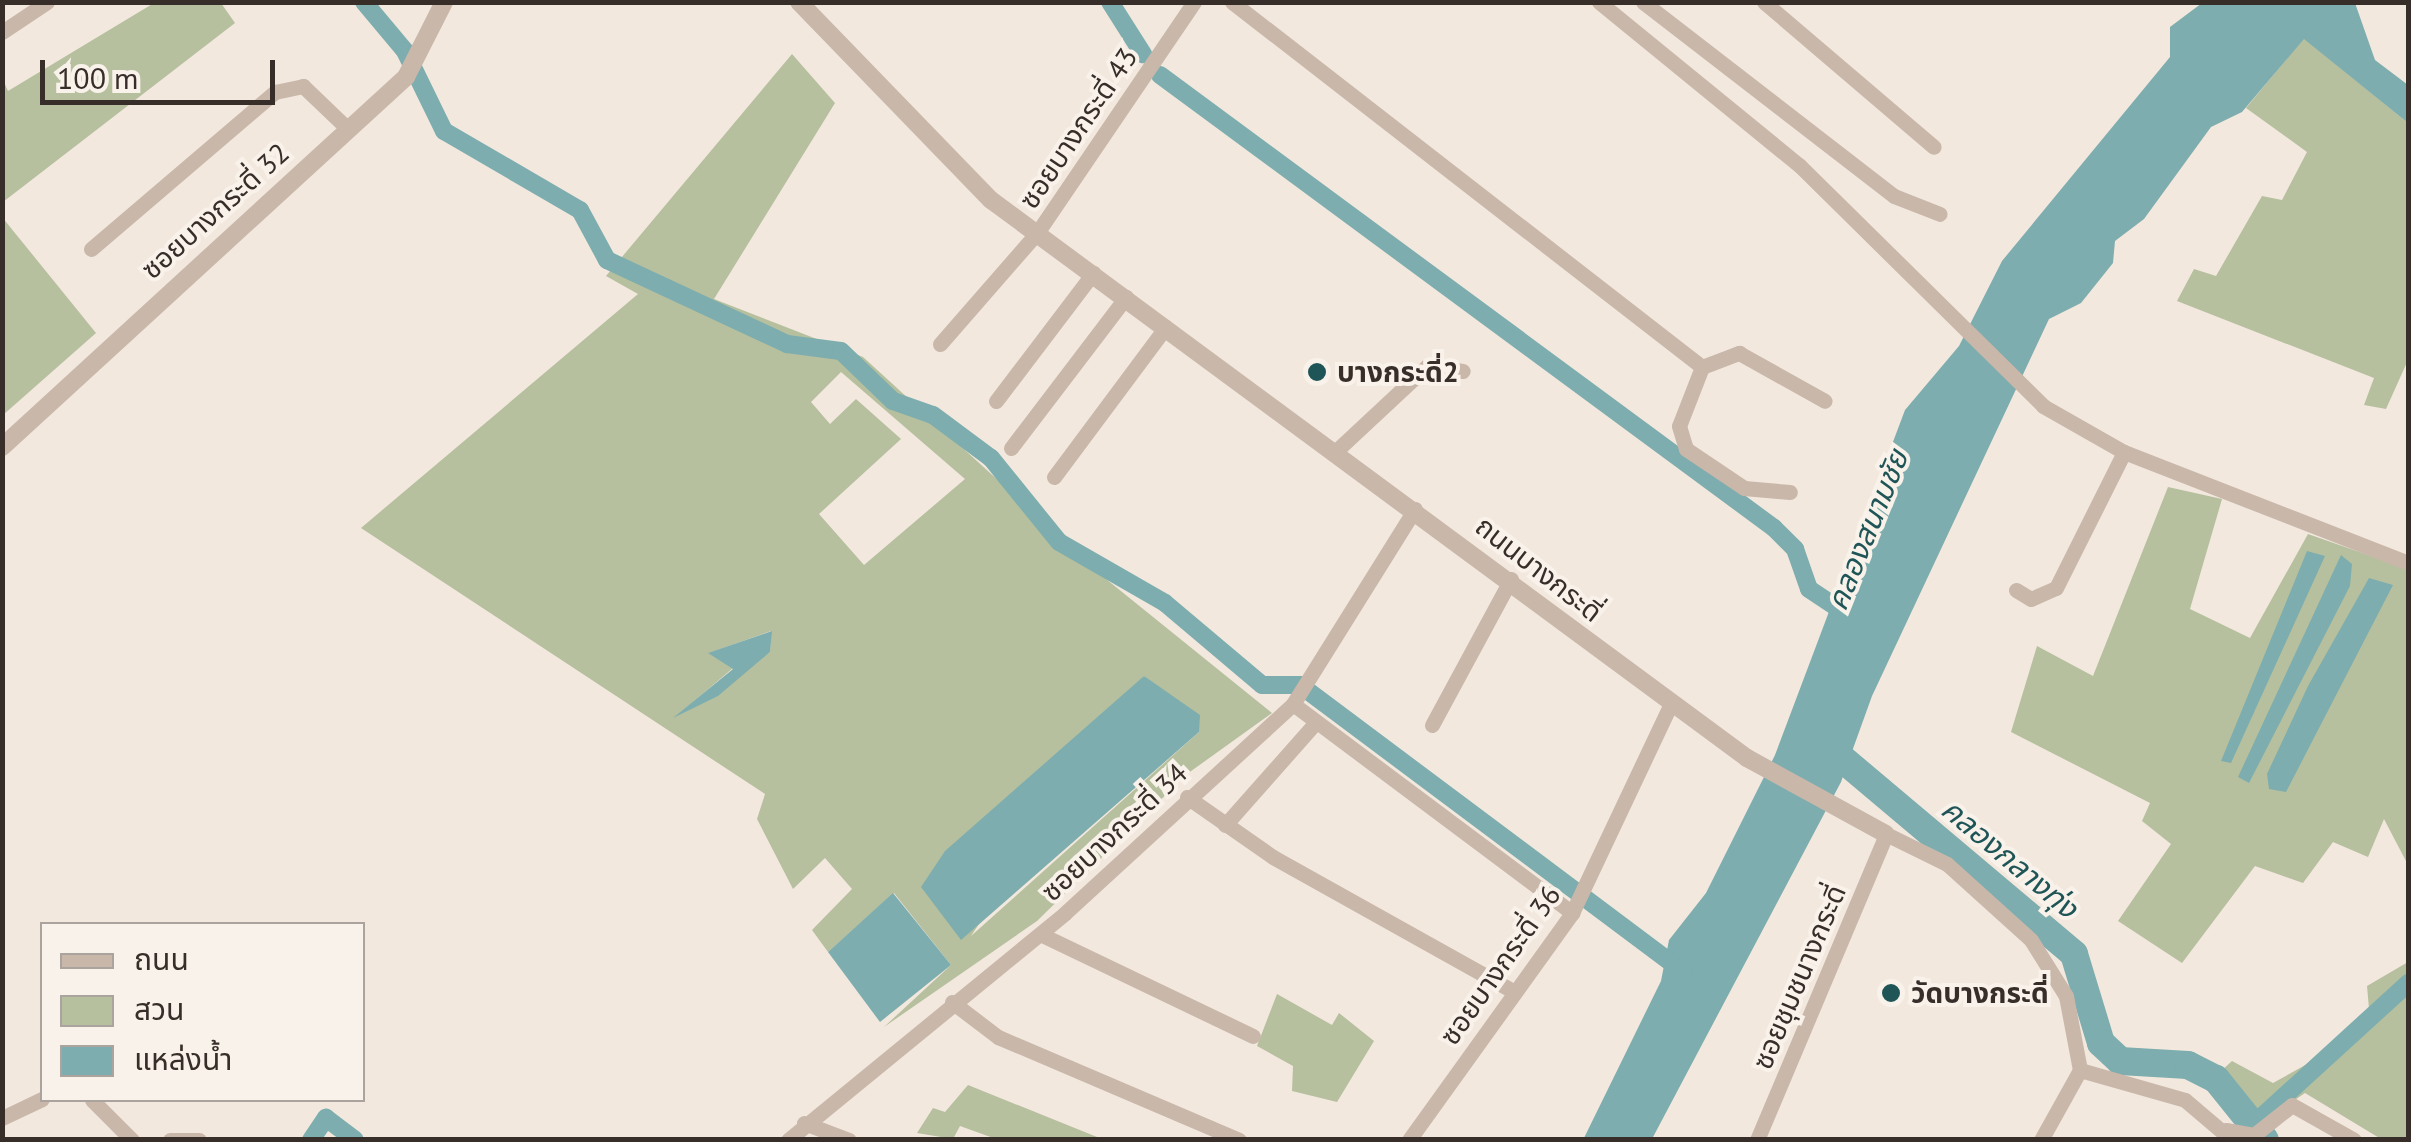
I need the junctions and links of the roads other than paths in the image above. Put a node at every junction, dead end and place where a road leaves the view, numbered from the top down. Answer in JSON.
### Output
{"nodes":[{"id":1,"x":47,"y":2,"type":"edge"},
{"id":2,"x":444,"y":2,"type":"edge"},
{"id":3,"x":799,"y":2,"type":"edge"},
{"id":4,"x":1194,"y":2,"type":"edge"},
{"id":5,"x":1232,"y":2,"type":"edge"},
{"id":6,"x":1599,"y":2,"type":"edge"},
{"id":7,"x":1643,"y":2,"type":"edge"},
{"id":8,"x":1764,"y":2,"type":"edge"},
{"id":9,"x":2,"y":32,"type":"edge"},
{"id":10,"x":348,"y":129,"type":"junction"},
{"id":11,"x":1934,"y":146,"type":"dead end"},
{"id":12,"x":1940,"y":214,"type":"dead end"},
{"id":13,"x":1036,"y":232,"type":"junction"},
{"id":14,"x":91,"y":249,"type":"dead end"},
{"id":15,"x":1092,"y":273,"type":"junction"},
{"id":16,"x":1126,"y":297,"type":"junction"},
{"id":17,"x":1166,"y":327,"type":"junction"},
{"id":18,"x":940,"y":344,"type":"dead end"},
{"id":19,"x":1702,"y":367,"type":"junction"},
{"id":20,"x":1463,"y":370,"type":"dead end"},
{"id":21,"x":1825,"y":400,"type":"dead end"},
{"id":22,"x":996,"y":402,"type":"dead end"},
{"id":23,"x":2,"y":447,"type":"edge"},
{"id":24,"x":1011,"y":448,"type":"dead end"},
{"id":25,"x":1336,"y":451,"type":"junction"},
{"id":26,"x":2124,"y":452,"type":"junction"},
{"id":27,"x":1054,"y":477,"type":"dead end"},
{"id":28,"x":1790,"y":492,"type":"dead end"},
{"id":29,"x":1415,"y":508,"type":"junction"},
{"id":30,"x":2408,"y":563,"type":"edge"},
{"id":31,"x":1511,"y":579,"type":"junction"},
{"id":32,"x":2016,"y":590,"type":"dead end"},
{"id":33,"x":1303,"y":693,"type":"junction"},
{"id":34,"x":1671,"y":704,"type":"junction"},
{"id":35,"x":1316,"y":722,"type":"junction"},
{"id":36,"x":1432,"y":725,"type":"dead end"},
{"id":37,"x":1187,"y":796,"type":"junction"},
{"id":38,"x":1225,"y":825,"type":"junction"},
{"id":39,"x":1886,"y":834,"type":"junction"},
{"id":40,"x":1576,"y":904,"type":"junction"},
{"id":41,"x":1040,"y":934,"type":"junction"},
{"id":42,"x":1513,"y":991,"type":"junction"},
{"id":43,"x":952,"y":1002,"type":"junction"},
{"id":44,"x":1253,"y":1036,"type":"dead end"},
{"id":45,"x":2080,"y":1070,"type":"junction"},
{"id":46,"x":40,"y":1100,"type":"edge"},
{"id":47,"x":94,"y":1102,"type":"edge"},
{"id":48,"x":2,"y":1118,"type":"edge"},
{"id":49,"x":804,"y":1123,"type":"junction"},
{"id":50,"x":2229,"y":1135,"type":"edge"},
{"id":51,"x":132,"y":1140,"type":"edge"},
{"id":52,"x":170,"y":1140,"type":"edge"},
{"id":53,"x":199,"y":1140,"type":"edge"},
{"id":54,"x":788,"y":1140,"type":"edge"},
{"id":55,"x":849,"y":1140,"type":"edge"},
{"id":56,"x":1239,"y":1140,"type":"edge"},
{"id":57,"x":1409,"y":1140,"type":"edge"},
{"id":58,"x":1757,"y":1140,"type":"edge"},
{"id":59,"x":2041,"y":1140,"type":"edge"},
{"id":60,"x":2354,"y":1140,"type":"edge"}],
"edges":[{"from":1,"to":9,"type":"street"},
{"from":2,"to":10,"type":"street","name":"ซอยบางกระดี่ 32"},
{"from":3,"to":13,"type":"street","name":"ถนนบางกระดี่"},
{"from":4,"to":13,"type":"street","name":"ซอยบางกระดี่ 43"},
{"from":5,"to":19,"type":"street"},
{"from":6,"to":26,"type":"street"},
{"from":7,"to":12,"type":"street"},
{"from":8,"to":11,"type":"street"},
{"from":10,"to":14,"type":"street"},
{"from":10,"to":23,"type":"street","name":"ซอยบางกระดี่ 32"},
{"from":13,"to":15,"type":"street","name":"ถนนบางกระดี่"},
{"from":13,"to":18,"type":"street","name":"ซอยบางกระดี่ 43"},
{"from":15,"to":16,"type":"street","name":"ถนนบางกระดี่"},
{"from":15,"to":22,"type":"street"},
{"from":16,"to":17,"type":"street","name":"ถนนบางกระดี่"},
{"from":16,"to":24,"type":"street"},
{"from":17,"to":25,"type":"street","name":"ถนนบางกระดี่"},
{"from":17,"to":27,"type":"street"},
{"from":19,"to":21,"type":"street"},
{"from":19,"to":28,"type":"street"},
{"from":20,"to":25,"type":"street"},
{"from":25,"to":29,"type":"street","name":"ถนนบางกระดี่"},
{"from":26,"to":30,"type":"street"},
{"from":26,"to":32,"type":"street"},
{"from":29,"to":31,"type":"street","name":"ถนนบางกระดี่"},
{"from":29,"to":33,"type":"street","name":"ซอยบางกระดี่ 34"},
{"from":31,"to":34,"type":"street","name":"ถนนบางกระดี่"},
{"from":31,"to":36,"type":"street"},
{"from":33,"to":35,"type":"street"},
{"from":33,"to":37,"type":"street","name":"ซอยบางกระดี่ 34"},
{"from":34,"to":39,"type":"street","name":"ถนนบางกระดี่"},
{"from":34,"to":40,"type":"street","name":"ซอยบางกระดี่ 36"},
{"from":35,"to":38,"type":"street"},
{"from":35,"to":40,"type":"street"},
{"from":37,"to":38,"type":"street"},
{"from":37,"to":41,"type":"street","name":"ซอยบางกระดี่ 34"},
{"from":38,"to":42,"type":"street"},
{"from":39,"to":45,"type":"street","name":"ถนนบางกระดี่"},
{"from":39,"to":58,"type":"street","name":"ซอยชุมชนางกระดี่"},
{"from":40,"to":42,"type":"street","name":"ซอยบางกระดี่ 36"},
{"from":41,"to":43,"type":"street","name":"ซอยบางกระดี่ 34"},
{"from":41,"to":44,"type":"street"},
{"from":42,"to":57,"type":"street","name":"ซอยบางกระดี่ 36"},
{"from":43,"to":49,"type":"street","name":"ซอยบางกระดี่ 34"},
{"from":43,"to":56,"type":"street"},
{"from":45,"to":50,"type":"street"},
{"from":45,"to":59,"type":"street"},
{"from":46,"to":48,"type":"street"},
{"from":47,"to":51,"type":"street"},
{"from":49,"to":54,"type":"street","name":"ซอยบางกระดี่ 34"},
{"from":49,"to":55,"type":"street"},
{"from":50,"to":60,"type":"street"},
{"from":52,"to":53,"type":"street"}]}
